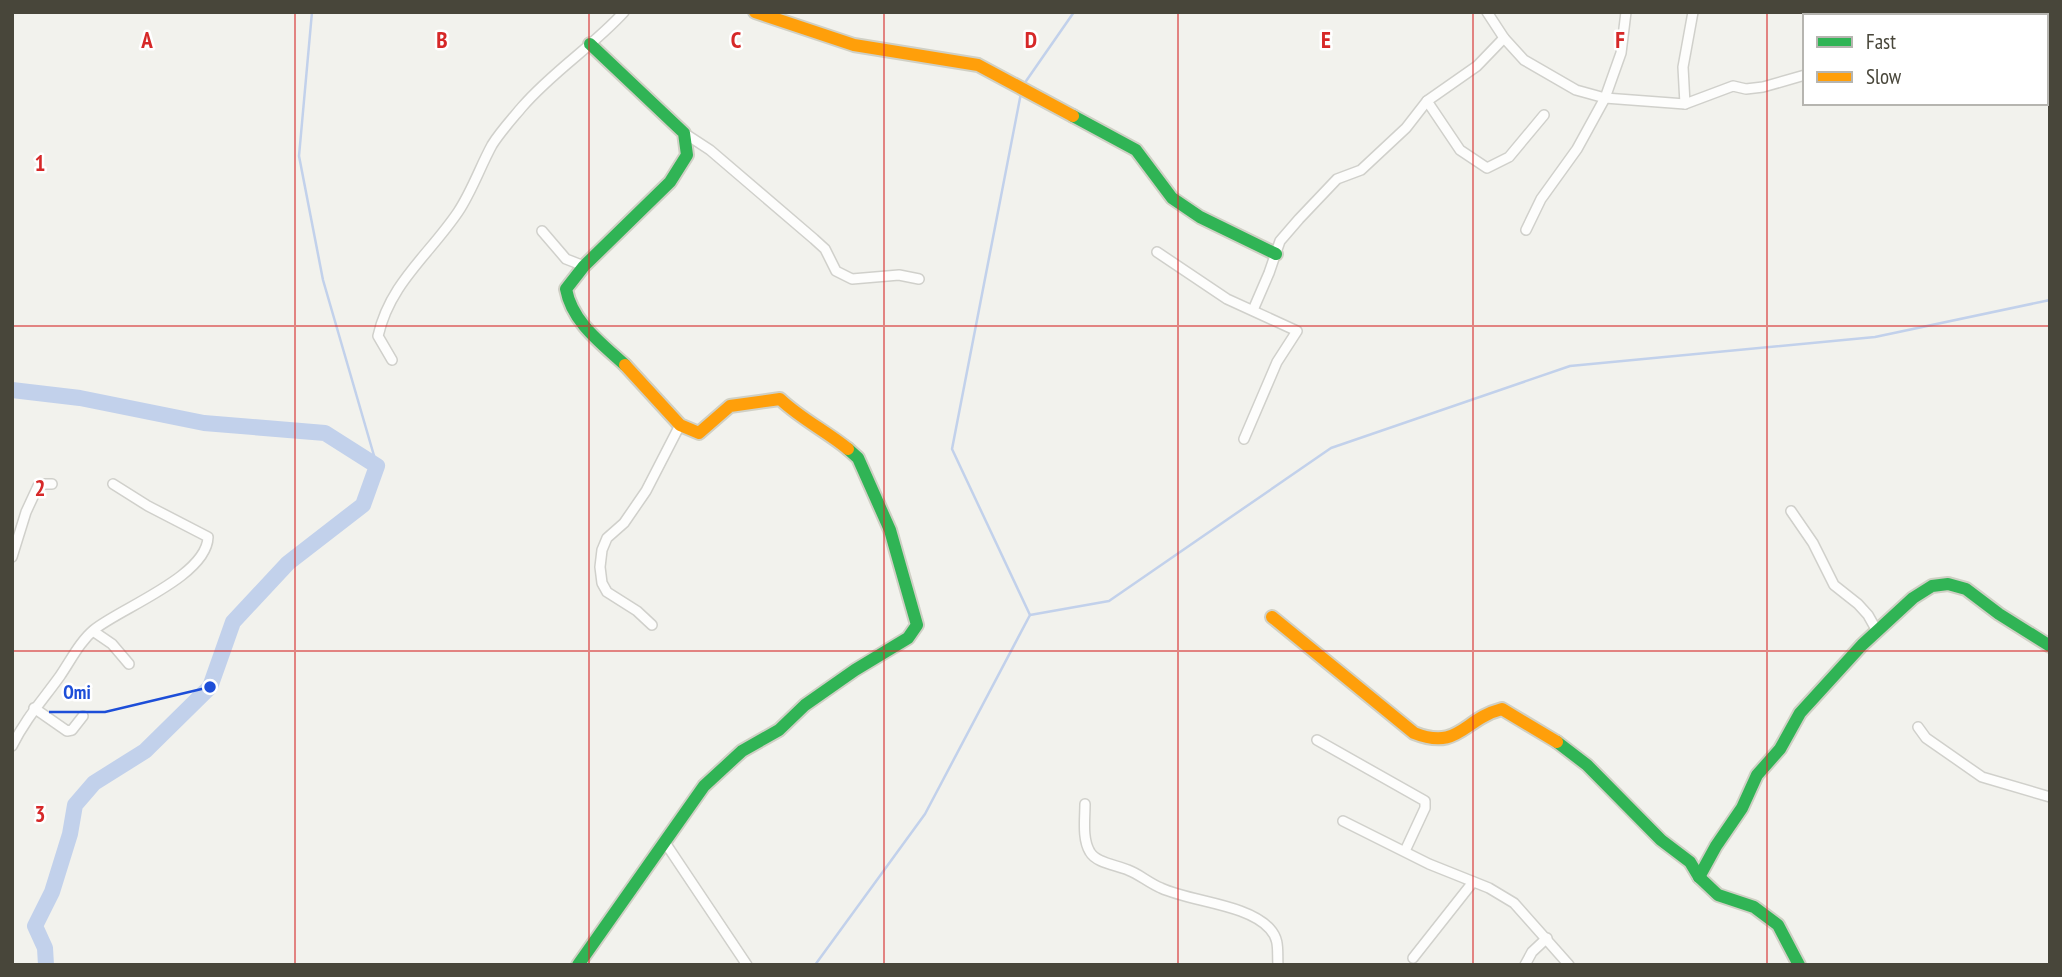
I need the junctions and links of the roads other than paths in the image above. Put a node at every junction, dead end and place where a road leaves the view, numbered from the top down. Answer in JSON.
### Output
{"nodes":[{"id":1,"x":624,"y":12,"type":"edge"},
{"id":2,"x":755,"y":12,"type":"edge"},
{"id":3,"x":1487,"y":12,"type":"edge"},
{"id":4,"x":1626,"y":12,"type":"edge"},
{"id":5,"x":1693,"y":12,"type":"edge"},
{"id":6,"x":1504,"y":38,"type":"junction"},
{"id":7,"x":590,"y":44,"type":"junction"},
{"id":8,"x":1803,"y":76,"type":"edge"},
{"id":9,"x":1605,"y":98,"type":"junction"},
{"id":10,"x":1427,"y":101,"type":"junction"},
{"id":11,"x":1685,"y":104,"type":"junction"},
{"id":12,"x":1544,"y":115,"type":"dead end"},
{"id":13,"x":684,"y":133,"type":"junction"},
{"id":14,"x":1526,"y":230,"type":"dead end"},
{"id":15,"x":542,"y":231,"type":"dead end"},
{"id":16,"x":1157,"y":252,"type":"dead end"},
{"id":17,"x":1276,"y":254,"type":"junction"},
{"id":18,"x":584,"y":266,"type":"junction"},
{"id":19,"x":919,"y":279,"type":"dead end"},
{"id":20,"x":1253,"y":310,"type":"junction"},
{"id":21,"x":391,"y":360,"type":"dead end"},
{"id":22,"x":680,"y":425,"type":"junction"},
{"id":23,"x":1244,"y":439,"type":"dead end"},
{"id":24,"x":52,"y":484,"type":"dead end"},
{"id":25,"x":113,"y":484,"type":"dead end"},
{"id":26,"x":1791,"y":511,"type":"dead end"},
{"id":27,"x":12,"y":557,"type":"edge"},
{"id":28,"x":1272,"y":617,"type":"dead end"},
{"id":29,"x":653,"y":625,"type":"dead end"},
{"id":30,"x":93,"y":631,"type":"junction"},
{"id":31,"x":1877,"y":631,"type":"junction"},
{"id":32,"x":2050,"y":646,"type":"edge"},
{"id":33,"x":129,"y":664,"type":"dead end"},
{"id":34,"x":34,"y":708,"type":"junction"},
{"id":35,"x":83,"y":716,"type":"dead end"},
{"id":36,"x":1918,"y":727,"type":"dead end"},
{"id":37,"x":1317,"y":740,"type":"dead end"},
{"id":38,"x":12,"y":746,"type":"edge"},
{"id":39,"x":2050,"y":797,"type":"edge"},
{"id":40,"x":1085,"y":804,"type":"dead end"},
{"id":41,"x":1343,"y":821,"type":"dead end"},
{"id":42,"x":664,"y":841,"type":"junction"},
{"id":43,"x":1405,"y":851,"type":"junction"},
{"id":44,"x":1699,"y":877,"type":"junction"},
{"id":45,"x":1473,"y":882,"type":"junction"},
{"id":46,"x":1547,"y":938,"type":"junction"},
{"id":47,"x":1413,"y":958,"type":"dead end"},
{"id":48,"x":578,"y":965,"type":"edge"},
{"id":49,"x":747,"y":965,"type":"edge"},
{"id":50,"x":1278,"y":965,"type":"edge"},
{"id":51,"x":1525,"y":965,"type":"edge"},
{"id":52,"x":1569,"y":965,"type":"edge"},
{"id":53,"x":1799,"y":965,"type":"edge"}],
"edges":[{"from":1,"to":7,"type":"street"},
{"from":2,"to":17,"type":"street"},
{"from":3,"to":6,"type":"street"},
{"from":4,"to":9,"type":"street"},
{"from":5,"to":11,"type":"street"},
{"from":6,"to":9,"type":"street"},
{"from":6,"to":10,"type":"street"},
{"from":7,"to":13,"type":"street"},
{"from":7,"to":21,"type":"street"},
{"from":8,"to":11,"type":"street"},
{"from":9,"to":11,"type":"street"},
{"from":9,"to":14,"type":"street"},
{"from":10,"to":12,"type":"street"},
{"from":10,"to":17,"type":"street"},
{"from":13,"to":18,"type":"street"},
{"from":13,"to":19,"type":"street"},
{"from":15,"to":18,"type":"street"},
{"from":16,"to":20,"type":"street"},
{"from":17,"to":20,"type":"street"},
{"from":18,"to":22,"type":"street"},
{"from":20,"to":23,"type":"street"},
{"from":22,"to":29,"type":"street"},
{"from":22,"to":42,"type":"street"},
{"from":24,"to":27,"type":"street"},
{"from":25,"to":30,"type":"street"},
{"from":26,"to":31,"type":"street"},
{"from":28,"to":44,"type":"street"},
{"from":30,"to":33,"type":"street"},
{"from":30,"to":34,"type":"street"},
{"from":31,"to":32,"type":"street"},
{"from":31,"to":44,"type":"street"},
{"from":34,"to":35,"type":"street"},
{"from":34,"to":38,"type":"street"},
{"from":36,"to":39,"type":"street"},
{"from":37,"to":43,"type":"street"},
{"from":40,"to":50,"type":"street"},
{"from":41,"to":43,"type":"street"},
{"from":42,"to":48,"type":"street"},
{"from":42,"to":49,"type":"street"},
{"from":43,"to":45,"type":"street"},
{"from":44,"to":53,"type":"street"},
{"from":45,"to":46,"type":"street"},
{"from":45,"to":47,"type":"street"},
{"from":46,"to":51,"type":"street"},
{"from":46,"to":52,"type":"street"}]}
